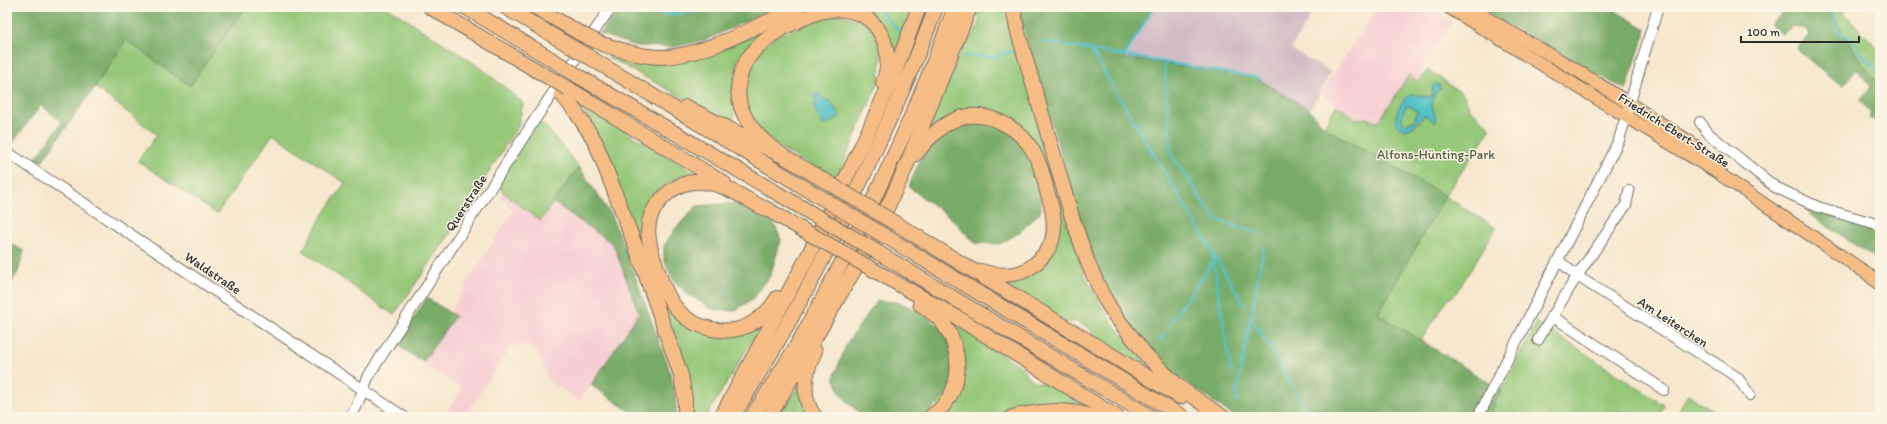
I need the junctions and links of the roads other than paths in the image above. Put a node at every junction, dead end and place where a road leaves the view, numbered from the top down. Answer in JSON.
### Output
{"nodes":[{"id":1,"x":430,"y":7,"type":"edge"},
{"id":2,"x":464,"y":7,"type":"edge"},
{"id":3,"x":505,"y":7,"type":"edge"},
{"id":4,"x":535,"y":7,"type":"edge"},
{"id":5,"x":611,"y":7,"type":"edge"},
{"id":6,"x":796,"y":7,"type":"edge"},
{"id":7,"x":919,"y":7,"type":"edge"},
{"id":8,"x":936,"y":7,"type":"edge"},
{"id":9,"x":955,"y":7,"type":"edge"},
{"id":10,"x":970,"y":7,"type":"edge"},
{"id":11,"x":1012,"y":7,"type":"edge"},
{"id":12,"x":1448,"y":7,"type":"edge"},
{"id":13,"x":1468,"y":7,"type":"edge"},
{"id":14,"x":1658,"y":7,"type":"edge"},
{"id":15,"x":565,"y":92,"type":"junction"},
{"id":16,"x":650,"y":94,"type":"junction"},
{"id":17,"x":1629,"y":111,"type":"junction"},
{"id":18,"x":1700,"y":122,"type":"dead end"},
{"id":19,"x":862,"y":146,"type":"junction"},
{"id":20,"x":7,"y":152,"type":"edge"},
{"id":21,"x":785,"y":157,"type":"junction"},
{"id":22,"x":905,"y":169,"type":"junction"},
{"id":23,"x":1629,"y":191,"type":"dead end"},
{"id":24,"x":772,"y":212,"type":"junction"},
{"id":25,"x":1880,"y":225,"type":"edge"},
{"id":26,"x":807,"y":258,"type":"junction"},
{"id":27,"x":1558,"y":260,"type":"junction"},
{"id":28,"x":969,"y":267,"type":"junction"},
{"id":29,"x":1577,"y":276,"type":"junction"},
{"id":30,"x":1880,"y":276,"type":"edge"},
{"id":31,"x":894,"y":281,"type":"junction"},
{"id":32,"x":1880,"y":285,"type":"edge"},
{"id":33,"x":839,"y":297,"type":"junction"},
{"id":34,"x":1552,"y":316,"type":"junction"},
{"id":35,"x":1538,"y":340,"type":"dead end"},
{"id":36,"x":362,"y":389,"type":"junction"},
{"id":37,"x":1664,"y":390,"type":"dead end"},
{"id":38,"x":1750,"y":395,"type":"dead end"},
{"id":39,"x":350,"y":417,"type":"edge"},
{"id":40,"x":404,"y":417,"type":"edge"},
{"id":41,"x":685,"y":417,"type":"edge"},
{"id":42,"x":721,"y":417,"type":"edge"},
{"id":43,"x":732,"y":417,"type":"edge"},
{"id":44,"x":752,"y":417,"type":"edge"},
{"id":45,"x":769,"y":417,"type":"edge"},
{"id":46,"x":815,"y":417,"type":"edge"},
{"id":47,"x":930,"y":417,"type":"edge"},
{"id":48,"x":1012,"y":417,"type":"edge"},
{"id":49,"x":1093,"y":417,"type":"edge"},
{"id":50,"x":1117,"y":417,"type":"edge"},
{"id":51,"x":1151,"y":417,"type":"edge"},
{"id":52,"x":1183,"y":417,"type":"edge"},
{"id":53,"x":1215,"y":417,"type":"edge"},
{"id":54,"x":1223,"y":417,"type":"edge"},
{"id":55,"x":1478,"y":417,"type":"edge"}],
"edges":[{"from":1,"to":15,"type":"highway","bridge":true},
{"from":2,"to":51,"type":"highway","bridge":true},
{"from":3,"to":16,"type":"highway","bridge":true},
{"from":4,"to":6,"type":"highway","bridge":true},
{"from":5,"to":36,"type":"street","name":"Querstraße"},
{"from":7,"to":19,"type":"highway"},
{"from":8,"to":43,"type":"highway"},
{"from":9,"to":44,"type":"highway"},
{"from":10,"to":22,"type":"highway"},
{"from":11,"to":54,"type":"highway"},
{"from":12,"to":17,"type":"main road","name":"Friedrich-Ebert-Straße"},
{"from":13,"to":17,"type":"main road","name":"Friedrich-Ebert-Straße"},
{"from":14,"to":17,"type":"street"},
{"from":15,"to":24,"type":"highway"},
{"from":15,"to":41,"type":"highway"},
{"from":16,"to":21,"type":"highway"},
{"from":16,"to":52,"type":"highway","bridge":true},
{"from":17,"to":27,"type":"street"},
{"from":17,"to":30,"type":"main road","name":"Friedrich-Ebert-Straße"},
{"from":17,"to":32,"type":"main road","name":"Friedrich-Ebert-Straße"},
{"from":18,"to":25,"type":"street"},
{"from":19,"to":21,"type":"highway"},
{"from":19,"to":26,"type":"highway"},
{"from":20,"to":36,"type":"street","name":"Waldstraße"},
{"from":21,"to":28,"type":"highway","bridge":true},
{"from":22,"to":28,"type":"highway"},
{"from":22,"to":33,"type":"highway"},
{"from":23,"to":29,"type":"street"},
{"from":24,"to":26,"type":"highway"},
{"from":24,"to":31,"type":"highway","bridge":true},
{"from":26,"to":42,"type":"highway"},
{"from":27,"to":29,"type":"street","name":"Am Leiterchen"},
{"from":27,"to":55,"type":"street"},
{"from":28,"to":53,"type":"highway"},
{"from":29,"to":34,"type":"street"},
{"from":29,"to":38,"type":"street","name":"Am Leiterchen"},
{"from":31,"to":47,"type":"highway"},
{"from":31,"to":50,"type":"highway"},
{"from":33,"to":45,"type":"highway"},
{"from":33,"to":46,"type":"highway"},
{"from":34,"to":35,"type":"street"},
{"from":34,"to":37,"type":"street"},
{"from":36,"to":39,"type":"street","name":"Querstraße"},
{"from":36,"to":40,"type":"street","name":"Waldstraße"},
{"from":48,"to":49,"type":"highway"}]}
